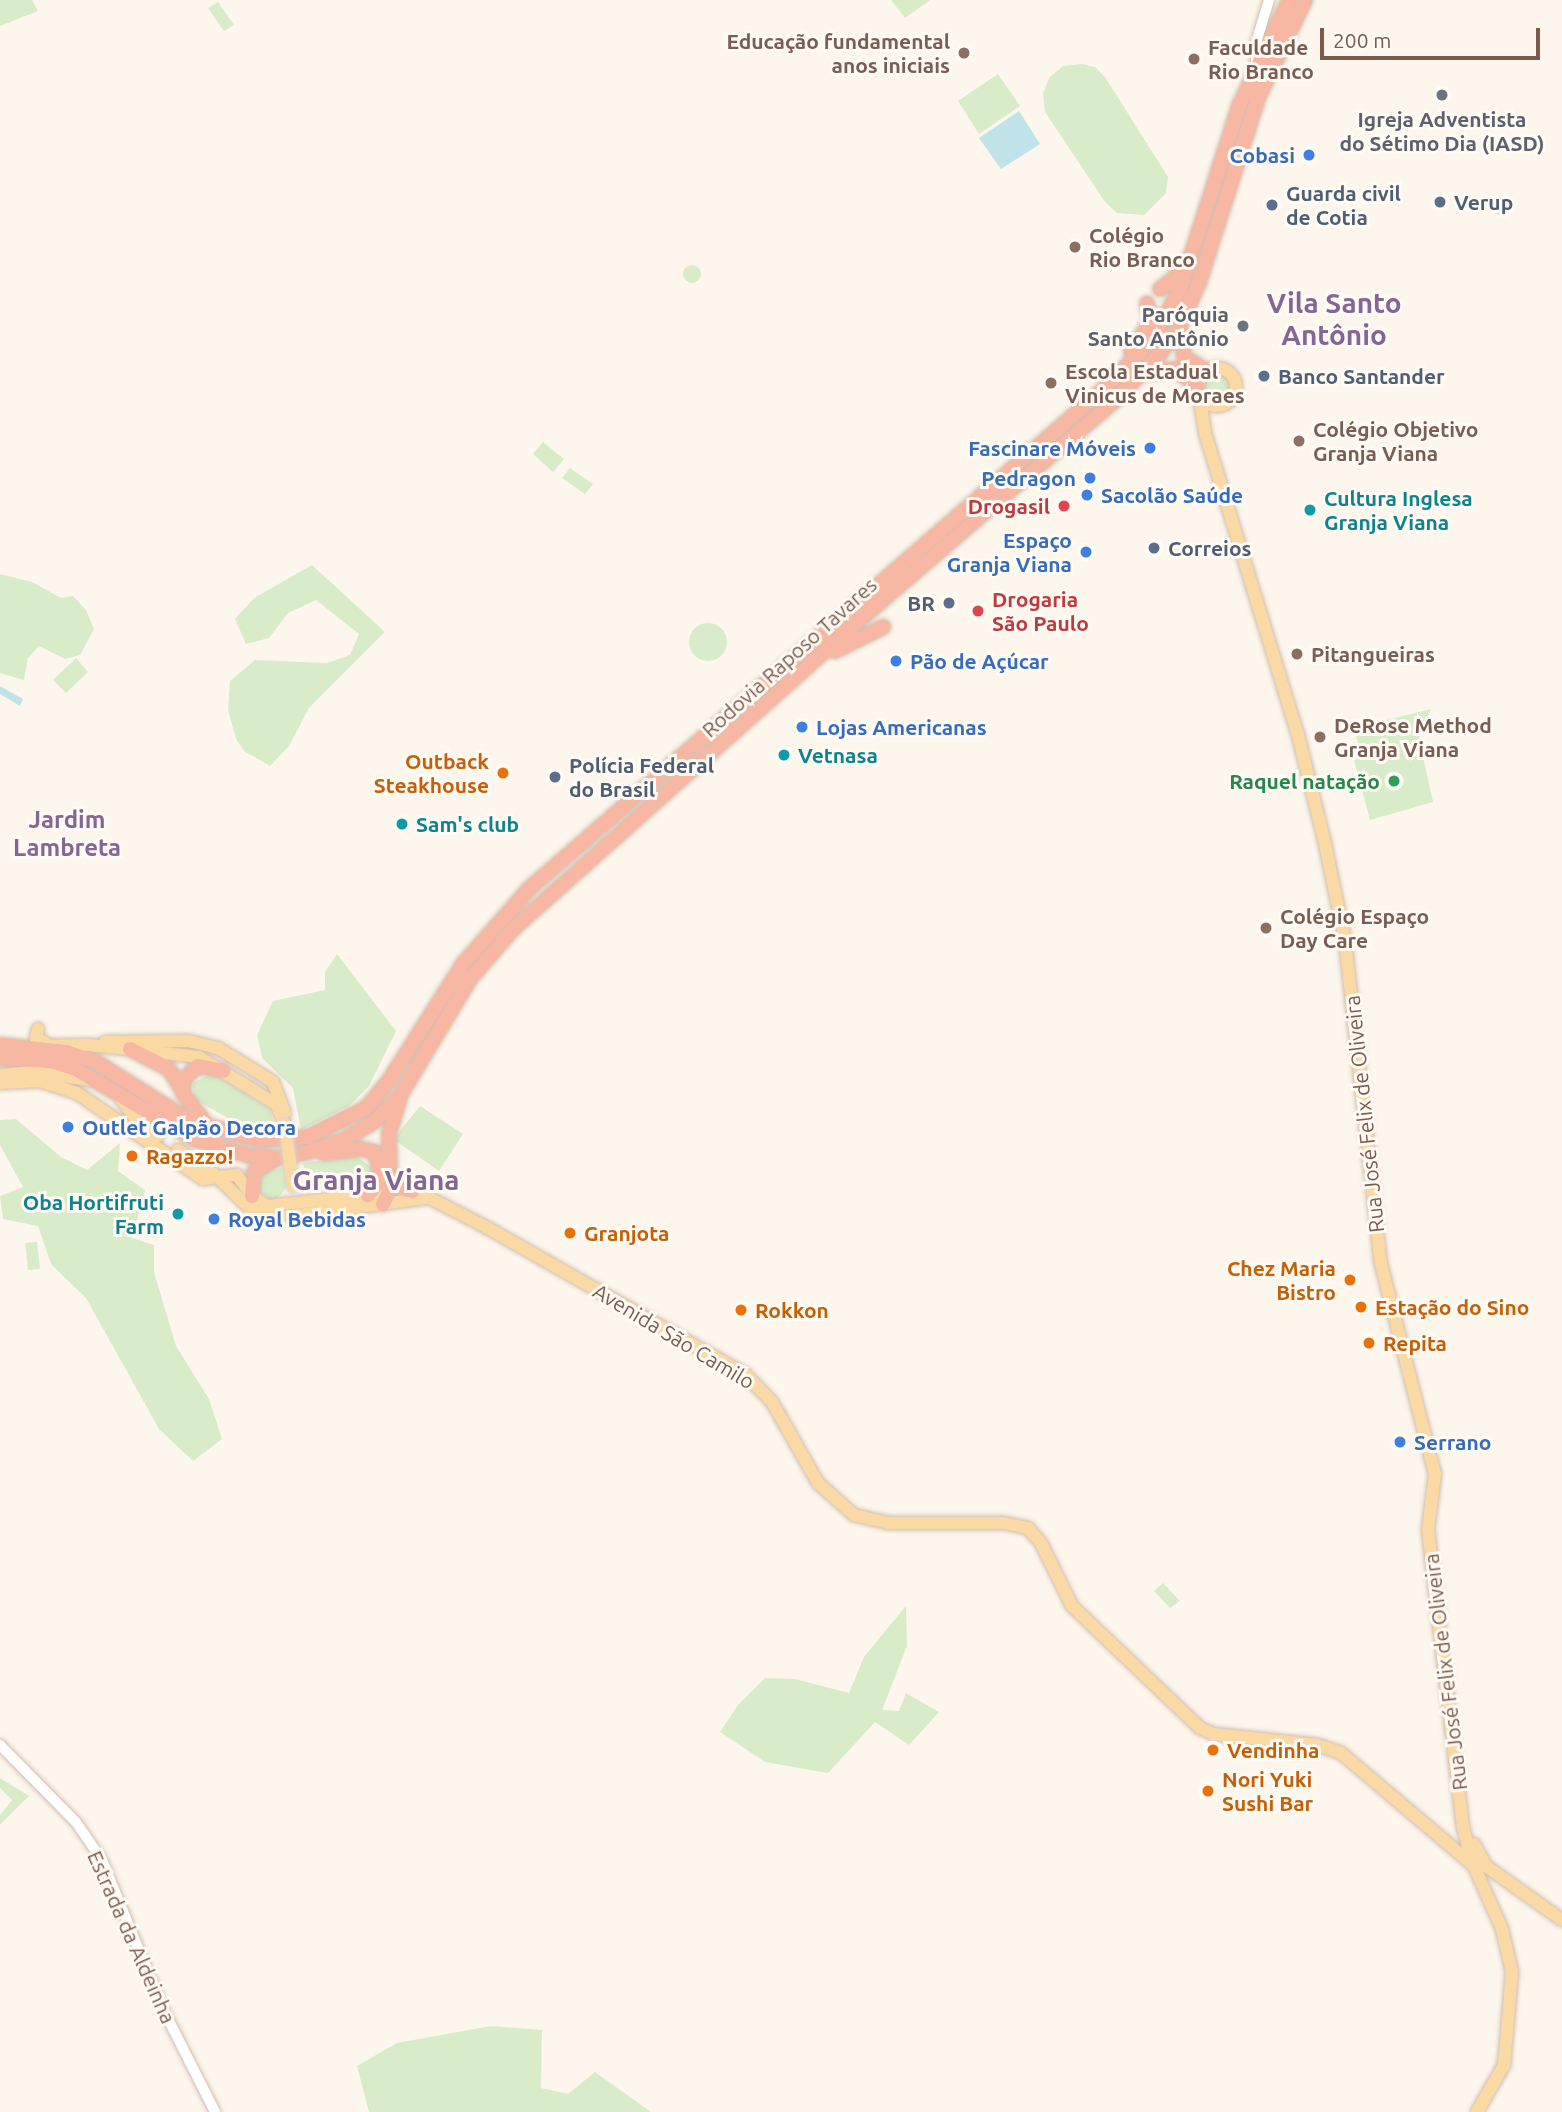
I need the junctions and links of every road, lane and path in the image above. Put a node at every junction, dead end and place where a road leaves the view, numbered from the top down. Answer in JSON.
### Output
{"nodes":[{"id":1,"x":1269,"y":0,"type":"edge"},
{"id":2,"x":1289,"y":0,"type":"edge"},
{"id":3,"x":1306,"y":0,"type":"edge"},
{"id":4,"x":1256,"y":64,"type":"junction"},
{"id":5,"x":1198,"y":233,"type":"junction"},
{"id":6,"x":1160,"y":289,"type":"dead end"},
{"id":7,"x":1147,"y":303,"type":"dead end"},
{"id":8,"x":1180,"y":326,"type":"junction"},
{"id":9,"x":1206,"y":372,"type":"junction"},
{"id":10,"x":1142,"y":373,"type":"junction"},
{"id":11,"x":1105,"y":388,"type":"junction"},
{"id":12,"x":1198,"y":391,"type":"junction"},
{"id":13,"x":1217,"y":406,"type":"junction"},
{"id":14,"x":1205,"y":433,"type":"junction"},
{"id":15,"x":883,"y":627,"type":"dead end"},
{"id":16,"x":816,"y":661,"type":"junction"},
{"id":17,"x":38,"y":1029,"type":"dead end"},
{"id":18,"x":46,"y":1043,"type":"junction"},
{"id":19,"x":0,"y":1045,"type":"edge"},
{"id":20,"x":90,"y":1045,"type":"junction"},
{"id":21,"x":30,"y":1046,"type":"junction"},
{"id":22,"x":130,"y":1049,"type":"junction"},
{"id":23,"x":0,"y":1058,"type":"edge"},
{"id":24,"x":224,"y":1071,"type":"junction"},
{"id":25,"x":0,"y":1075,"type":"edge"},
{"id":26,"x":0,"y":1083,"type":"edge"},
{"id":27,"x":103,"y":1084,"type":"junction"},
{"id":28,"x":181,"y":1088,"type":"junction"},
{"id":29,"x":118,"y":1093,"type":"junction"},
{"id":30,"x":401,"y":1094,"type":"junction"},
{"id":31,"x":285,"y":1123,"type":"junction"},
{"id":32,"x":211,"y":1130,"type":"junction"},
{"id":33,"x":308,"y":1152,"type":"junction"},
{"id":34,"x":278,"y":1158,"type":"junction"},
{"id":35,"x":209,"y":1177,"type":"junction"},
{"id":36,"x":412,"y":1191,"type":"joint"},
{"id":37,"x":298,"y":1193,"type":"junction"},
{"id":38,"x":388,"y":1194,"type":"junction"},
{"id":39,"x":368,"y":1195,"type":"junction"},
{"id":40,"x":252,"y":1196,"type":"junction"},
{"id":41,"x":427,"y":1198,"type":"junction"},
{"id":42,"x":329,"y":1212,"type":"junction"},
{"id":43,"x":0,"y":1745,"type":"edge"},
{"id":44,"x":1471,"y":1856,"type":"junction"},
{"id":45,"x":1562,"y":1920,"type":"edge"},
{"id":46,"x":215,"y":2112,"type":"edge"},
{"id":47,"x":1477,"y":2112,"type":"edge"}],
"edges":[{"from":1,"to":4,"type":"street"},
{"from":2,"to":4,"type":"highway","name":"Rodovia Raposo Tavares"},
{"from":3,"to":8,"type":"highway","name":"Rodovia Raposo Tavares"},
{"from":4,"to":5,"type":"highway","name":"Rodovia Raposo Tavares"},
{"from":5,"to":6,"type":"highway"},
{"from":5,"to":11,"type":"highway","name":"Rodovia Raposo Tavares"},
{"from":7,"to":11,"type":"highway"},
{"from":8,"to":9,"type":"highway"},
{"from":8,"to":10,"type":"highway","name":"Rodovia Raposo Tavares"},
{"from":9,"to":12,"type":"main road"},
{"from":9,"to":13,"type":"main road"},
{"from":10,"to":12,"type":"highway"},
{"from":10,"to":16,"type":"highway","name":"Rodovia Raposo Tavares"},
{"from":11,"to":32,"type":"highway","name":"Rodovia Raposo Tavares"},
{"from":12,"to":13,"type":"main road"},
{"from":12,"to":14,"type":"main road","name":"Rua José Felix de Oliveira"},
{"from":13,"to":14,"type":"main road"},
{"from":14,"to":44,"type":"main road","name":"Rua José Felix de Oliveira"},
{"from":15,"to":16,"type":"highway"},
{"from":16,"to":30,"type":"highway","name":"Rodovia Raposo Tavares"},
{"from":17,"to":18,"type":"main road"},
{"from":18,"to":20,"type":"main road"},
{"from":18,"to":21,"type":"main road"},
{"from":19,"to":21,"type":"highway","name":"Rodovia Raposo Tavares"},
{"from":20,"to":22,"type":"main road"},
{"from":20,"to":31,"type":"main road"},
{"from":21,"to":32,"type":"highway","name":"Rodovia Raposo Tavares"},
{"from":22,"to":24,"type":"main road"},
{"from":22,"to":28,"type":"highway"},
{"from":23,"to":27,"type":"highway","name":"Rodovia Raposo Tavares"},
{"from":24,"to":28,"type":"highway"},
{"from":24,"to":31,"type":"main road"},
{"from":25,"to":27,"type":"main road"},
{"from":26,"to":35,"type":"main road"},
{"from":27,"to":29,"type":"highway","name":"Rodovia Raposo Tavares"},
{"from":28,"to":32,"type":"highway"},
{"from":29,"to":34,"type":"highway","name":"Rodovia Raposo Tavares"},
{"from":29,"to":35,"type":"main road"},
{"from":30,"to":33,"type":"highway","name":"Rodovia Raposo Tavares"},
{"from":30,"to":38,"type":"highway"},
{"from":31,"to":37,"type":"main road","bridge":true},
{"from":33,"to":34,"type":"highway","name":"Rodovia Raposo Tavares"},
{"from":33,"to":39,"type":"highway"},
{"from":34,"to":40,"type":"highway"},
{"from":35,"to":40,"type":"main road"},
{"from":35,"to":42,"type":"main road"},
{"from":36,"to":38,"type":"highway"},
{"from":36,"to":41,"type":"main road","name":"Avenida São Camilo"},
{"from":37,"to":39,"type":"main road"},
{"from":37,"to":40,"type":"main road"},
{"from":37,"to":42,"type":"main road"},
{"from":38,"to":39,"type":"main road"},
{"from":38,"to":41,"type":"main road"},
{"from":38,"to":42,"type":"main road"},
{"from":41,"to":44,"type":"main road","name":"Avenida São Camilo"},
{"from":43,"to":46,"type":"street","name":"Estrada da Aldeinha"},
{"from":44,"to":45,"type":"main road","name":"Avenida São Camilo"},
{"from":44,"to":47,"type":"main road","name":"Rua José Felix de Oliveira"}]}
